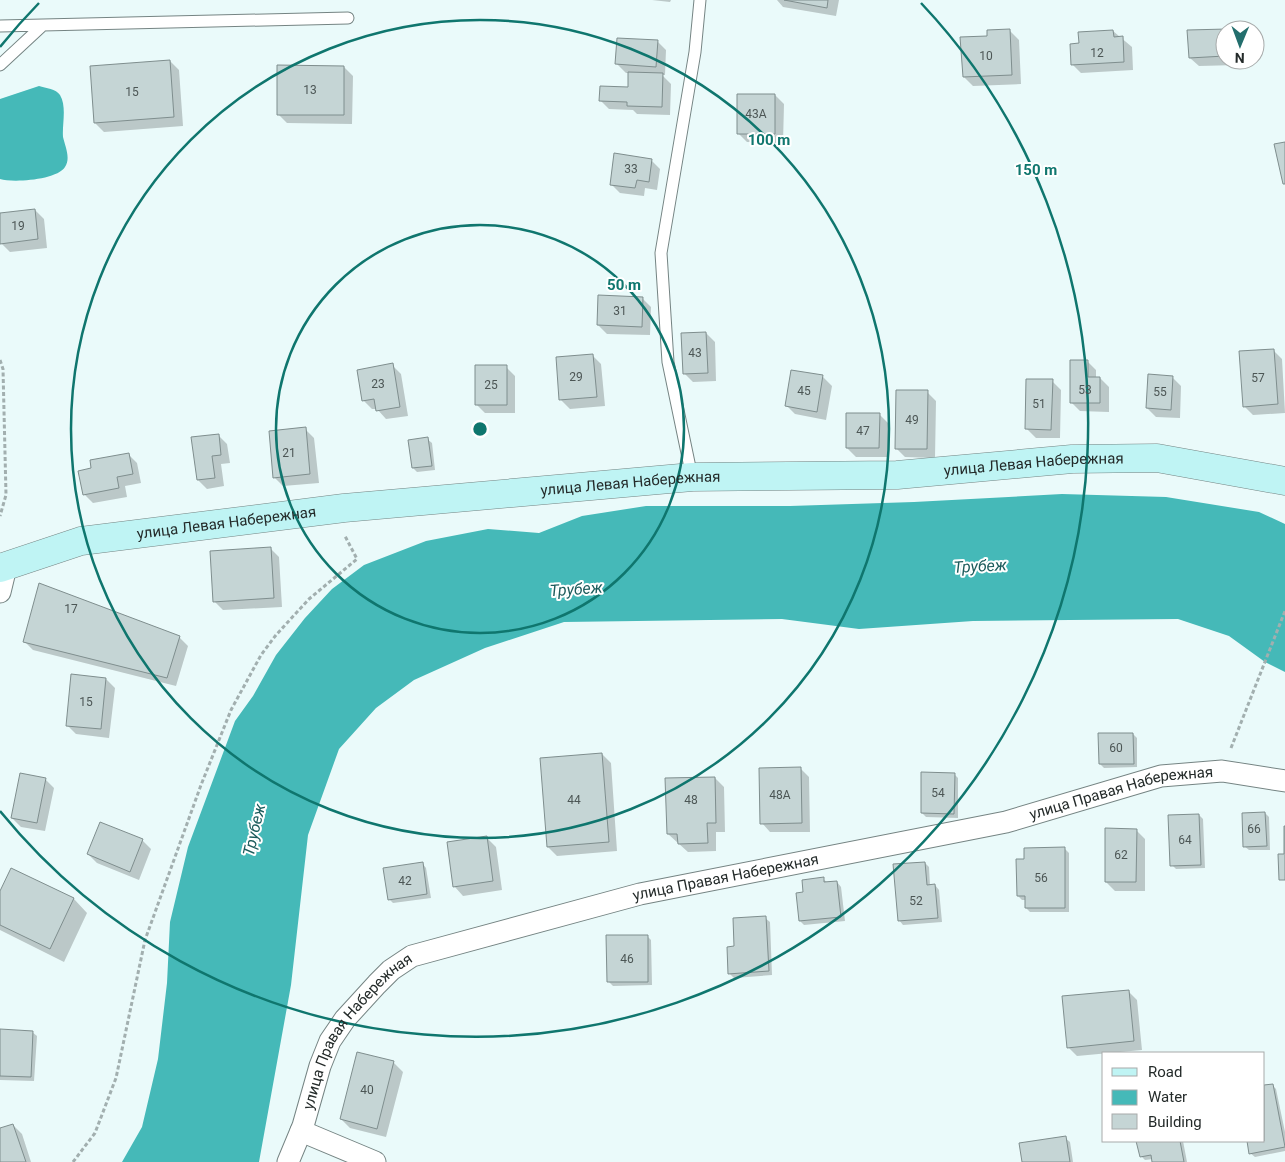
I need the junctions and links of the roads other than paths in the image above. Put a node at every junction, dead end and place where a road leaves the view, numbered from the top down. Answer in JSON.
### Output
{"nodes":[{"id":1,"x":700,"y":0,"type":"edge"},
{"id":2,"x":348,"y":18,"type":"dead end"},
{"id":3,"x":0,"y":26,"type":"edge"},
{"id":4,"x":42,"y":26,"type":"junction"},
{"id":5,"x":0,"y":65,"type":"edge"},
{"id":6,"x":692,"y":478,"type":"junction"},
{"id":7,"x":1285,"y":481,"type":"edge"},
{"id":8,"x":2,"y":576,"type":"edge"},
{"id":9,"x":1285,"y":781,"type":"edge"},
{"id":10,"x":301,"y":1131,"type":"junction"},
{"id":11,"x":288,"y":1162,"type":"edge"},
{"id":12,"x":375,"y":1162,"type":"edge"}],
"edges":[{"from":1,"to":6,"type":"lane"},
{"from":2,"to":4,"type":"lane"},
{"from":3,"to":4,"type":"lane"},
{"from":4,"to":5,"type":"lane"},
{"from":6,"to":7,"type":"street","name":"улица Левая Набережная"},
{"from":6,"to":8,"type":"street","name":"улица Левая Набережная"},
{"from":9,"to":10,"type":"street","name":"улица Правая Набережная"},
{"from":10,"to":11,"type":"street","name":"улица Правая Набережная"},
{"from":10,"to":12,"type":"street"}]}
